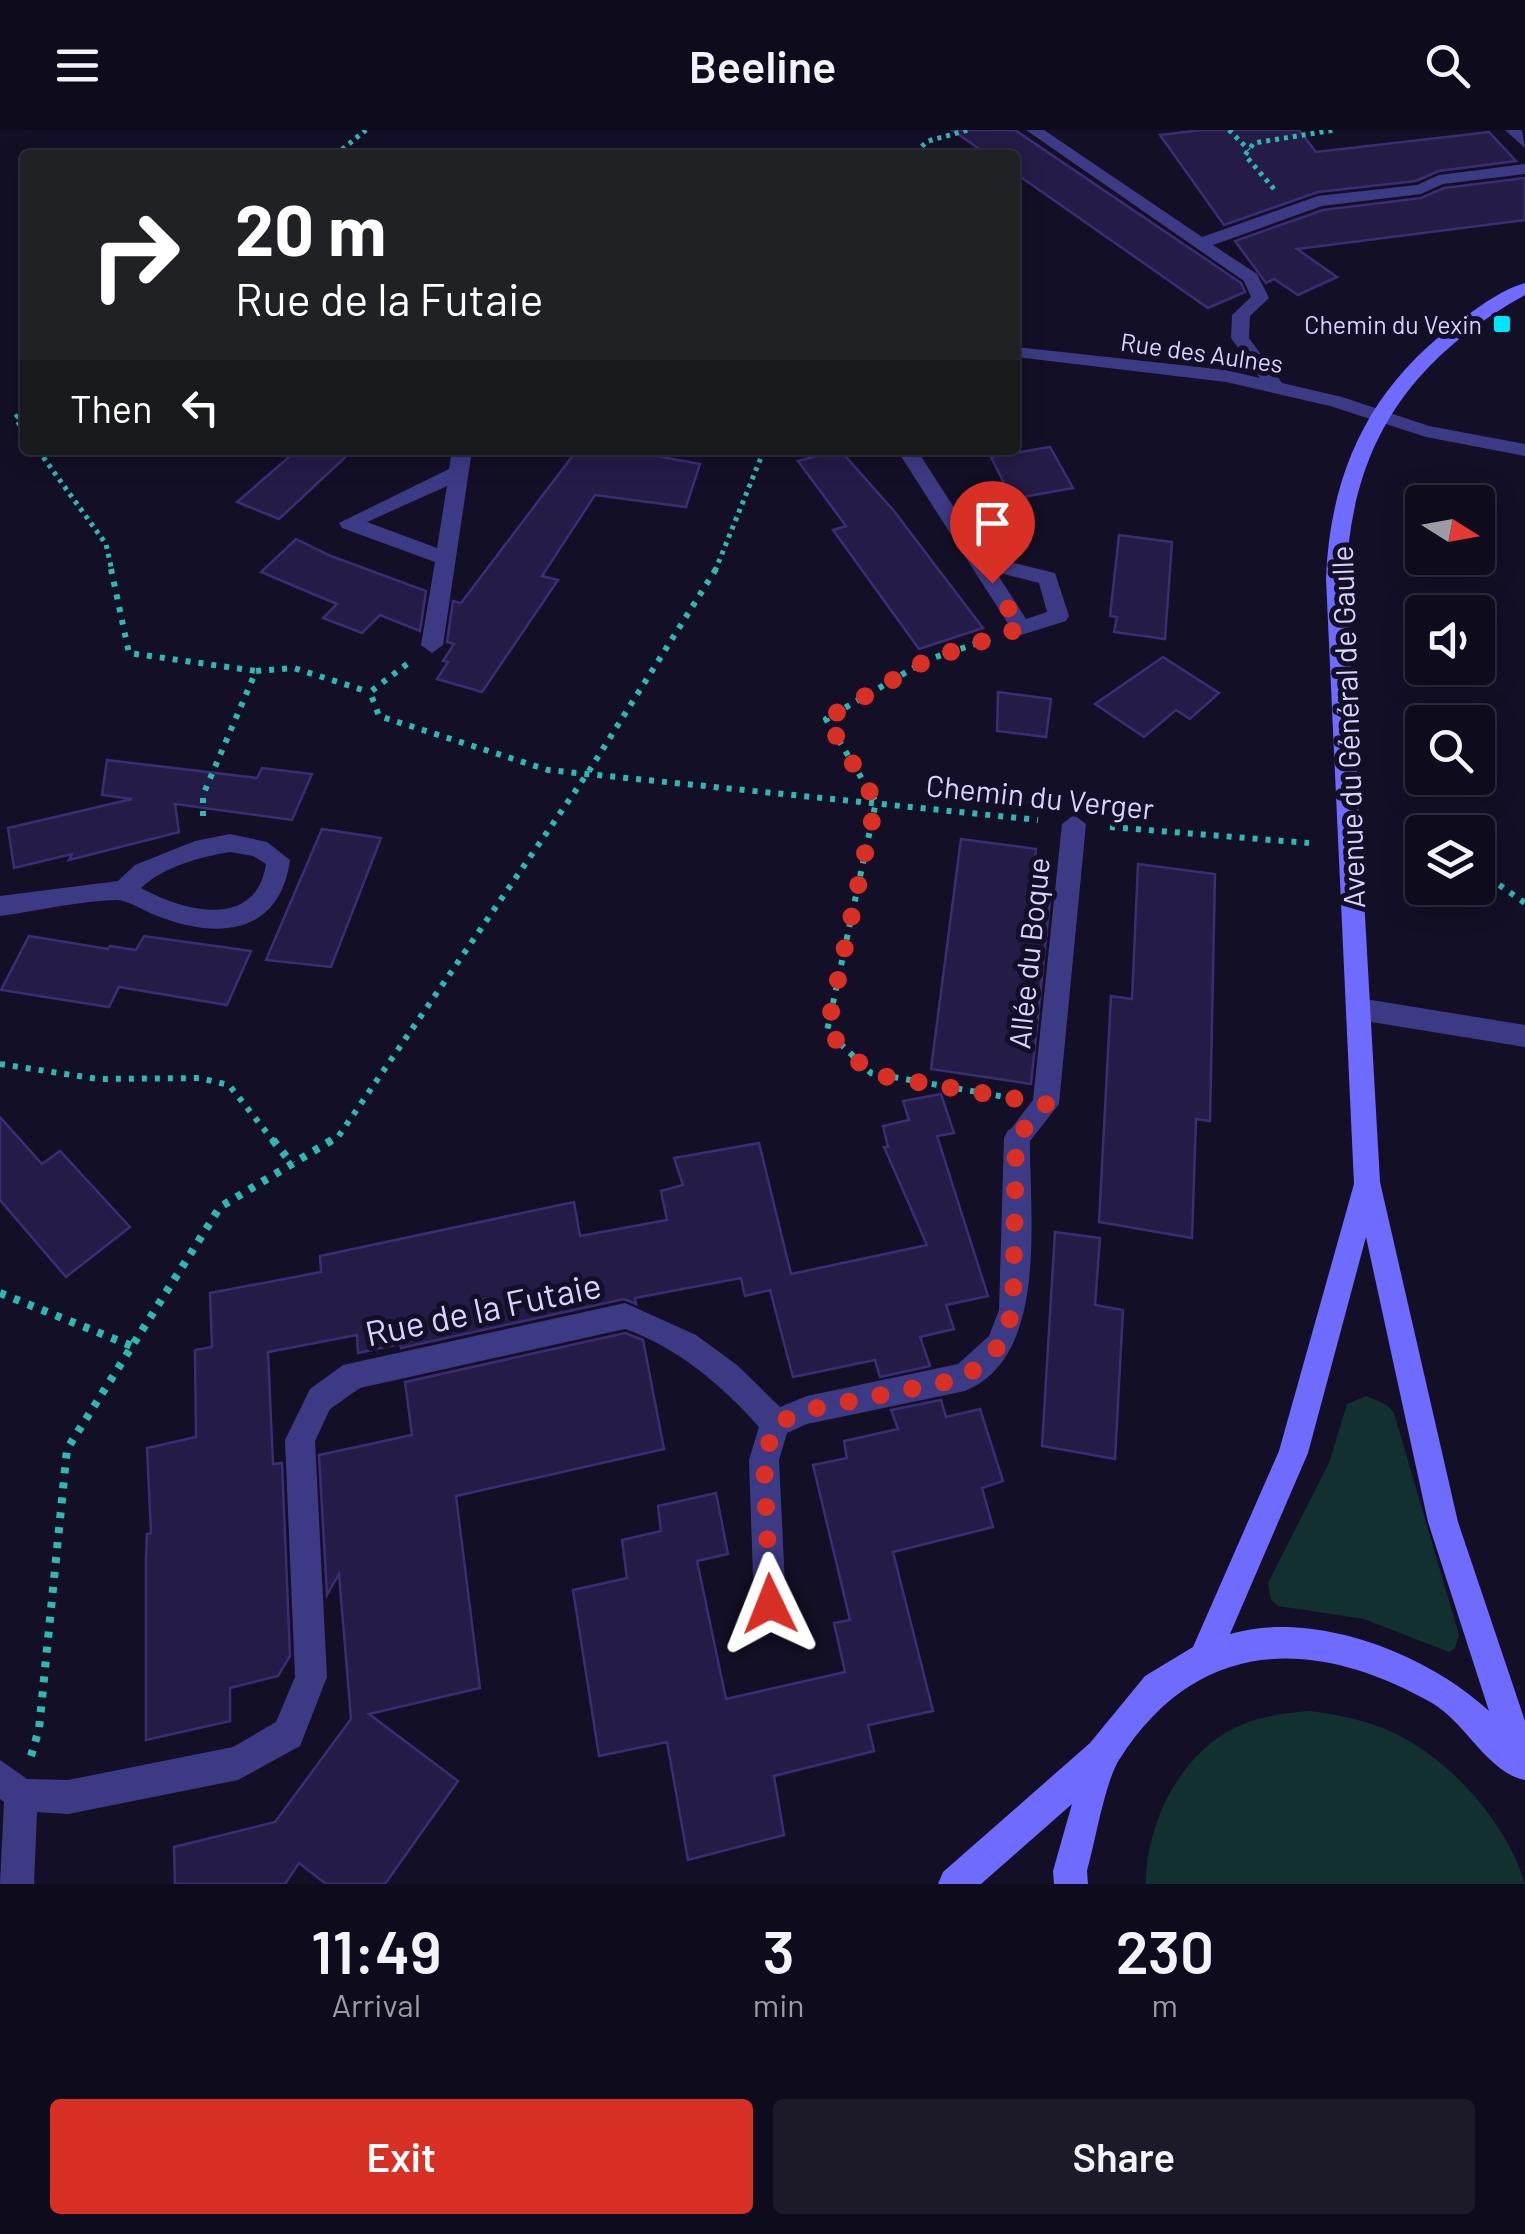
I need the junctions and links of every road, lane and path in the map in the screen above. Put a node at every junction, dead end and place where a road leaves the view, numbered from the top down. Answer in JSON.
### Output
{"nodes":[{"id":1,"x":366,"y":130,"type":"edge"},
{"id":2,"x":968,"y":130,"type":"edge"},
{"id":3,"x":1034,"y":130,"type":"edge"},
{"id":4,"x":1229,"y":130,"type":"edge"},
{"id":5,"x":1334,"y":130,"type":"edge"},
{"id":6,"x":1513,"y":130,"type":"edge"},
{"id":7,"x":1525,"y":144,"type":"edge"},
{"id":8,"x":341,"y":150,"type":"edge"},
{"id":9,"x":922,"y":150,"type":"edge"},
{"id":10,"x":1249,"y":150,"type":"junction"},
{"id":11,"x":1525,"y":168,"type":"edge"},
{"id":12,"x":1294,"y":212,"type":"junction"},
{"id":13,"x":1200,"y":244,"type":"junction"},
{"id":14,"x":1525,"y":288,"type":"edge"},
{"id":15,"x":1020,"y":353,"type":"edge"},
{"id":16,"x":1274,"y":385,"type":"junction"},
{"id":17,"x":1378,"y":416,"type":"junction"},
{"id":18,"x":1525,"y":450,"type":"edge"},
{"id":19,"x":42,"y":455,"type":"edge"},
{"id":20,"x":461,"y":455,"type":"edge"},
{"id":21,"x":762,"y":455,"type":"edge"},
{"id":22,"x":909,"y":455,"type":"edge"},
{"id":23,"x":458,"y":473,"type":"junction"},
{"id":24,"x":445,"y":558,"type":"junction"},
{"id":25,"x":978,"y":561,"type":"junction"},
{"id":26,"x":1021,"y":628,"type":"junction"},
{"id":27,"x":432,"y":645,"type":"joint"},
{"id":28,"x":256,"y":671,"type":"junction"},
{"id":29,"x":370,"y":692,"type":"junction"},
{"id":30,"x":589,"y":771,"type":"junction"},
{"id":31,"x":876,"y":802,"type":"junction"},
{"id":32,"x":1074,"y":824,"type":"junction"},
{"id":33,"x":1308,"y":843,"type":"dead end"},
{"id":34,"x":203,"y":847,"type":"junction"},
{"id":35,"x":1495,"y":882,"type":"edge"},
{"id":36,"x":124,"y":890,"type":"junction"},
{"id":37,"x":1525,"y":903,"type":"edge"},
{"id":38,"x":0,"y":906,"type":"edge"},
{"id":39,"x":1360,"y":1009,"type":"junction"},
{"id":40,"x":1525,"y":1036,"type":"edge"},
{"id":41,"x":0,"y":1064,"type":"edge"},
{"id":42,"x":1046,"y":1104,"type":"junction"},
{"id":43,"x":292,"y":1164,"type":"junction"},
{"id":44,"x":1367,"y":1182,"type":"junction"},
{"id":45,"x":0,"y":1292,"type":"edge"},
{"id":46,"x":132,"y":1346,"type":"junction"},
{"id":47,"x":775,"y":1424,"type":"junction"},
{"id":48,"x":770,"y":1604,"type":"dead end"},
{"id":49,"x":1204,"y":1658,"type":"junction"},
{"id":50,"x":1102,"y":1754,"type":"junction"},
{"id":51,"x":1524,"y":1766,"type":"edge"},
{"id":52,"x":10,"y":1786,"type":"edge"},
{"id":53,"x":16,"y":1884,"type":"edge"},
{"id":54,"x":955,"y":1884,"type":"edge"},
{"id":55,"x":1071,"y":1884,"type":"edge"}],
"edges":[{"from":1,"to":8,"type":"path"},
{"from":2,"to":9,"type":"path"},
{"from":3,"to":13,"type":"street"},
{"from":4,"to":10,"type":"path"},
{"from":5,"to":10,"type":"path"},
{"from":6,"to":7,"type":"street"},
{"from":10,"to":12,"type":"path"},
{"from":11,"to":12,"type":"street"},
{"from":12,"to":13,"type":"street"},
{"from":13,"to":16,"type":"street"},
{"from":14,"to":17,"type":"street","name":"Avenue du Général de Gaulle"},
{"from":15,"to":16,"type":"street","name":"Rue des Aulnes"},
{"from":16,"to":17,"type":"street","name":"Rue des Aulnes"},
{"from":17,"to":18,"type":"street","name":"Rue des Aulnes"},
{"from":17,"to":39,"type":"street","name":"Avenue du Général de Gaulle"},
{"from":19,"to":28,"type":"path"},
{"from":20,"to":23,"type":"street"},
{"from":21,"to":30,"type":"path"},
{"from":22,"to":25,"type":"street"},
{"from":23,"to":24,"type":"street"},
{"from":23,"to":24,"type":"street"},
{"from":24,"to":27,"type":"street"},
{"from":25,"to":26,"type":"street"},
{"from":25,"to":26,"type":"street"},
{"from":26,"to":31,"type":"path"},
{"from":27,"to":29,"type":"path"},
{"from":28,"to":29,"type":"path"},
{"from":28,"to":34,"type":"path"},
{"from":29,"to":30,"type":"path","name":"Chemin du Verger"},
{"from":30,"to":31,"type":"path","name":"Chemin du Verger"},
{"from":30,"to":43,"type":"path"},
{"from":31,"to":32,"type":"path","name":"Chemin du Verger"},
{"from":31,"to":42,"type":"path"},
{"from":32,"to":33,"type":"path","name":"Chemin du Verger"},
{"from":32,"to":42,"type":"street","name":"Allée du Boque"},
{"from":34,"to":36,"type":"street"},
{"from":34,"to":36,"type":"street"},
{"from":35,"to":37,"type":"path"},
{"from":36,"to":38,"type":"street"},
{"from":39,"to":40,"type":"street"},
{"from":39,"to":44,"type":"street","name":"Avenue du Général de Gaulle"},
{"from":41,"to":43,"type":"path"},
{"from":42,"to":47,"type":"street"},
{"from":43,"to":46,"type":"path"},
{"from":44,"to":49,"type":"street","name":"Avenue du Général de Gaulle"},
{"from":44,"to":51,"type":"street","name":"Avenue du Général de Gaulle"},
{"from":45,"to":46,"type":"path"},
{"from":46,"to":52,"type":"path"},
{"from":47,"to":48,"type":"street"},
{"from":47,"to":52,"type":"street","name":"Rue de la Futaie"},
{"from":49,"to":50,"type":"street"},
{"from":49,"to":51,"type":"street"},
{"from":50,"to":54,"type":"street"},
{"from":50,"to":55,"type":"street"},
{"from":52,"to":53,"type":"street"}]}
